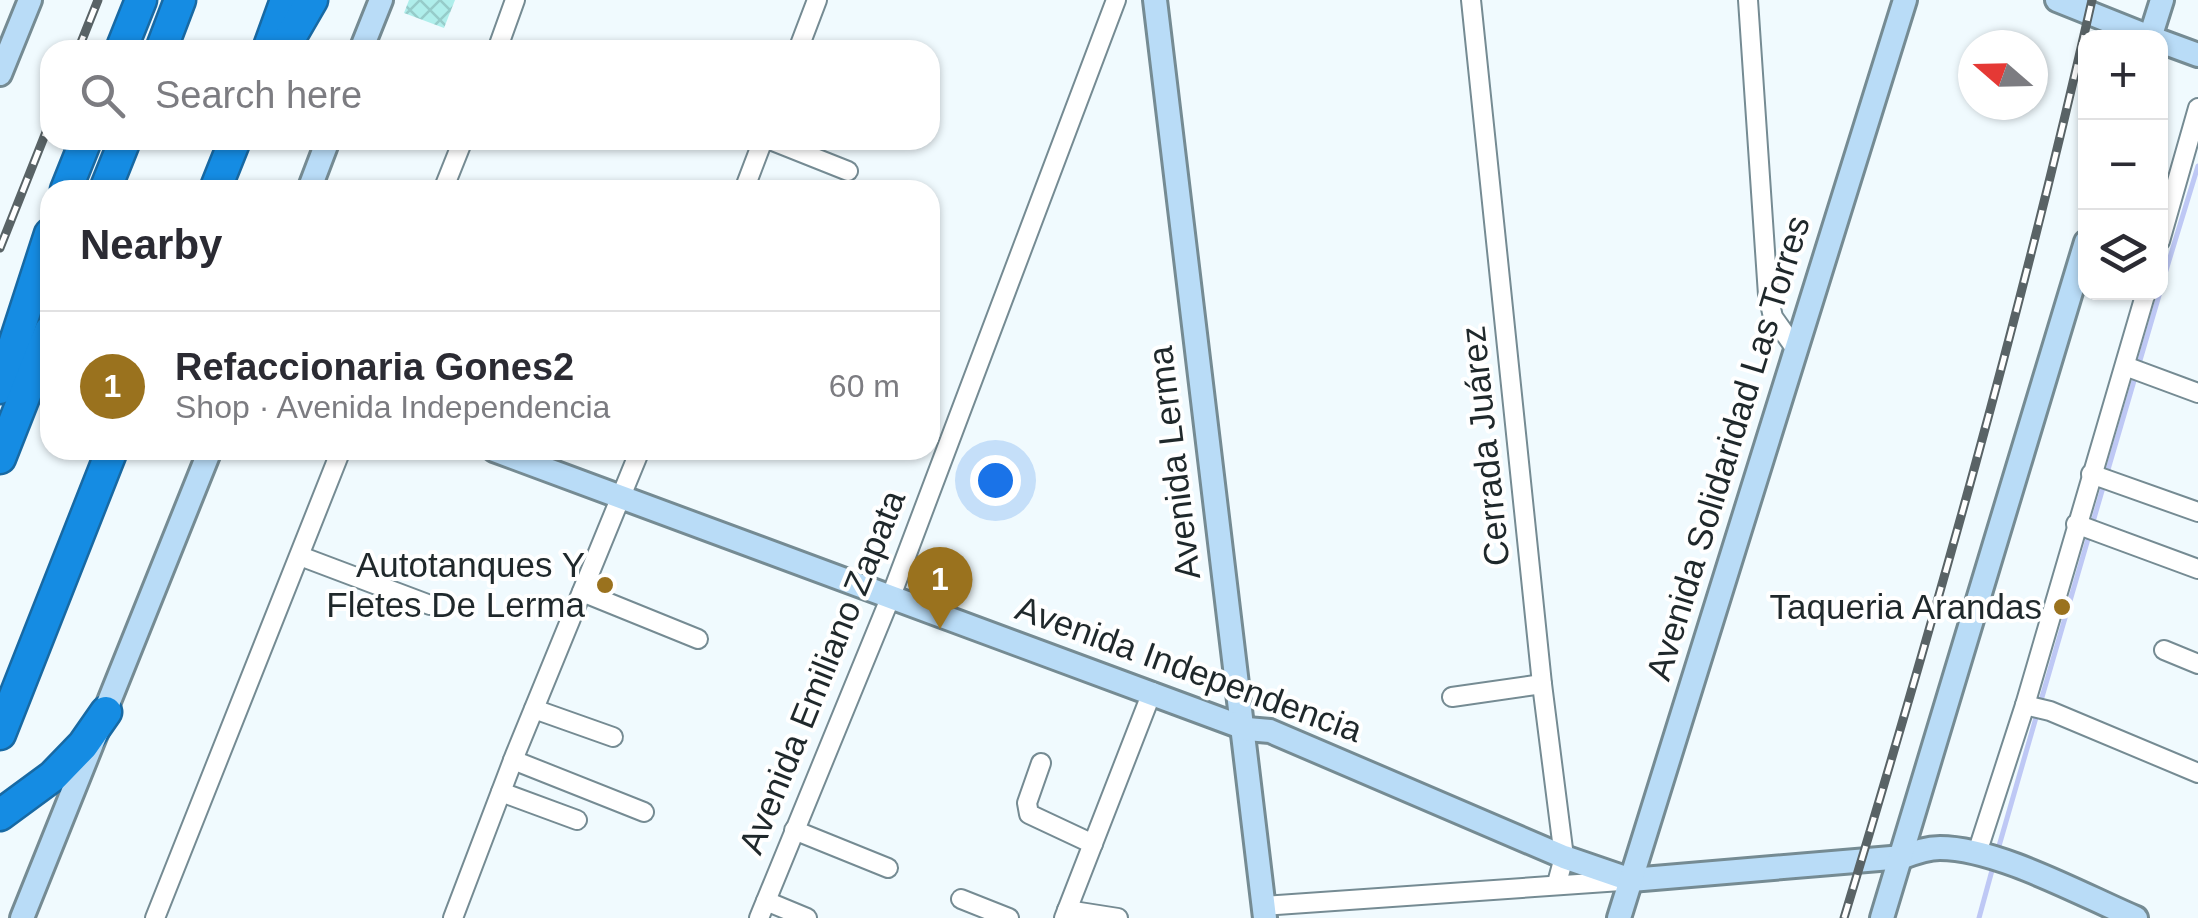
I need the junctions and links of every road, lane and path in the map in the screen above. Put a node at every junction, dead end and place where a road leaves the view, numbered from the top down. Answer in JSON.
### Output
{"nodes":[{"id":1,"x":30,"y":0,"type":"edge"},
{"id":2,"x":140,"y":0,"type":"edge"},
{"id":3,"x":180,"y":0,"type":"edge"},
{"id":4,"x":286,"y":0,"type":"edge"},
{"id":5,"x":312,"y":0,"type":"edge"},
{"id":6,"x":381,"y":0,"type":"edge"},
{"id":7,"x":515,"y":0,"type":"edge"},
{"id":8,"x":817,"y":0,"type":"edge"},
{"id":9,"x":1116,"y":0,"type":"edge"},
{"id":10,"x":1155,"y":0,"type":"edge"},
{"id":11,"x":1472,"y":0,"type":"edge"},
{"id":12,"x":1748,"y":0,"type":"edge"},
{"id":13,"x":1905,"y":0,"type":"edge"},
{"id":14,"x":2057,"y":0,"type":"edge"},
{"id":15,"x":2162,"y":0,"type":"edge"},
{"id":16,"x":2133,"y":30,"type":"edge"},
{"id":17,"x":2153,"y":30,"type":"edge"},
{"id":18,"x":125,"y":40,"type":"edge"},
{"id":19,"x":165,"y":40,"type":"edge"},
{"id":20,"x":272,"y":40,"type":"edge"},
{"id":21,"x":289,"y":40,"type":"edge"},
{"id":22,"x":366,"y":40,"type":"edge"},
{"id":23,"x":501,"y":40,"type":"edge"},
{"id":24,"x":802,"y":40,"type":"edge"},
{"id":25,"x":2168,"y":44,"type":"edge"},
{"id":26,"x":2198,"y":55,"type":"edge"},
{"id":27,"x":0,"y":74,"type":"edge"},
{"id":28,"x":2198,"y":108,"type":"edge"},
{"id":29,"x":82,"y":150,"type":"edge"},
{"id":30,"x":121,"y":150,"type":"edge"},
{"id":31,"x":231,"y":150,"type":"edge"},
{"id":32,"x":324,"y":150,"type":"edge"},
{"id":33,"x":459,"y":150,"type":"edge"},
{"id":34,"x":762,"y":150,"type":"edge"},
{"id":35,"x":792,"y":150,"type":"edge"},
{"id":36,"x":848,"y":172,"type":"dead end"},
{"id":37,"x":70,"y":180,"type":"edge"},
{"id":38,"x":110,"y":180,"type":"edge"},
{"id":39,"x":219,"y":180,"type":"edge"},
{"id":40,"x":313,"y":180,"type":"edge"},
{"id":41,"x":447,"y":180,"type":"edge"},
{"id":42,"x":749,"y":180,"type":"edge"},
{"id":43,"x":2168,"y":214,"type":"edge"},
{"id":44,"x":40,"y":265,"type":"edge"},
{"id":45,"x":2078,"y":269,"type":"edge"},
{"id":46,"x":2145,"y":300,"type":"edge"},
{"id":47,"x":1795,"y":348,"type":"junction"},
{"id":48,"x":40,"y":356,"type":"edge"},
{"id":49,"x":2132,"y":369,"type":"junction"},
{"id":50,"x":0,"y":388,"type":"edge"},
{"id":51,"x":2198,"y":393,"type":"edge"},
{"id":52,"x":0,"y":458,"type":"edge"},
{"id":53,"x":108,"y":460,"type":"edge"},
{"id":54,"x":206,"y":460,"type":"edge"},
{"id":55,"x":337,"y":460,"type":"edge"},
{"id":56,"x":521,"y":460,"type":"edge"},
{"id":57,"x":636,"y":460,"type":"edge"},
{"id":58,"x":2100,"y":477,"type":"junction"},
{"id":59,"x":622,"y":498,"type":"junction"},
{"id":60,"x":2198,"y":512,"type":"edge"},
{"id":61,"x":2086,"y":527,"type":"junction"},
{"id":62,"x":300,"y":556,"type":"junction"},
{"id":63,"x":2198,"y":569,"type":"edge"},
{"id":64,"x":582,"y":592,"type":"junction"},
{"id":65,"x":891,"y":596,"type":"junction"},
{"id":66,"x":430,"y":605,"type":"dead end"},
{"id":67,"x":698,"y":639,"type":"dead end"},
{"id":68,"x":2164,"y":650,"type":"dead end"},
{"id":69,"x":2198,"y":664,"type":"edge"},
{"id":70,"x":1542,"y":684,"type":"junction"},
{"id":71,"x":1152,"y":692,"type":"junction"},
{"id":72,"x":1452,"y":697,"type":"dead end"},
{"id":73,"x":534,"y":708,"type":"junction"},
{"id":74,"x":2037,"y":708,"type":"junction"},
{"id":75,"x":106,"y":712,"type":"junction"},
{"id":76,"x":1252,"y":729,"type":"junction"},
{"id":77,"x":0,"y":734,"type":"edge"},
{"id":78,"x":613,"y":737,"type":"dead end"},
{"id":79,"x":513,"y":760,"type":"junction"},
{"id":80,"x":1041,"y":763,"type":"dead end"},
{"id":81,"x":2198,"y":773,"type":"edge"},
{"id":82,"x":501,"y":792,"type":"junction"},
{"id":83,"x":644,"y":812,"type":"dead end"},
{"id":84,"x":0,"y":816,"type":"edge"},
{"id":85,"x":577,"y":820,"type":"dead end"},
{"id":86,"x":794,"y":830,"type":"junction"},
{"id":87,"x":1093,"y":844,"type":"junction"},
{"id":88,"x":1564,"y":857,"type":"junction"},
{"id":89,"x":1903,"y":857,"type":"junction"},
{"id":90,"x":1990,"y":858,"type":"junction"},
{"id":91,"x":888,"y":868,"type":"dead end"},
{"id":92,"x":1631,"y":880,"type":"junction"},
{"id":93,"x":1557,"y":884,"type":"junction"},
{"id":94,"x":961,"y":899,"type":"dead end"},
{"id":95,"x":1272,"y":908,"type":"edge"},
{"id":96,"x":762,"y":909,"type":"edge"},
{"id":97,"x":1065,"y":914,"type":"edge"},
{"id":98,"x":22,"y":918,"type":"edge"},
{"id":99,"x":155,"y":918,"type":"edge"},
{"id":100,"x":452,"y":918,"type":"edge"},
{"id":101,"x":807,"y":918,"type":"edge"},
{"id":102,"x":1009,"y":918,"type":"edge"},
{"id":103,"x":1118,"y":918,"type":"edge"},
{"id":104,"x":1619,"y":918,"type":"edge"},
{"id":105,"x":1882,"y":918,"type":"edge"},
{"id":106,"x":2136,"y":918,"type":"edge"}],
"edges":[{"from":1,"to":27,"type":"main road"},
{"from":2,"to":18,"type":"highway"},
{"from":3,"to":19,"type":"highway"},
{"from":4,"to":20,"type":"highway"},
{"from":5,"to":21,"type":"highway"},
{"from":6,"to":22,"type":"main road"},
{"from":7,"to":23,"type":"street"},
{"from":8,"to":24,"type":"street"},
{"from":9,"to":65,"type":"street","name":"Avenida Emiliano Zapata"},
{"from":10,"to":76,"type":"main road","name":"Avenida Lerma"},
{"from":11,"to":70,"type":"street","name":"Cerrada Juárez"},
{"from":12,"to":47,"type":"street"},
{"from":13,"to":47,"type":"main road","name":"Avenida Solidaridad Las Torres"},
{"from":14,"to":16,"type":"main road"},
{"from":15,"to":17,"type":"main road"},
{"from":25,"to":26,"type":"main road"},
{"from":28,"to":43,"type":"street"},
{"from":29,"to":37,"type":"highway"},
{"from":30,"to":38,"type":"highway"},
{"from":31,"to":39,"type":"highway"},
{"from":32,"to":40,"type":"main road"},
{"from":33,"to":41,"type":"street"},
{"from":34,"to":42,"type":"street"},
{"from":35,"to":36,"type":"street"},
{"from":44,"to":50,"type":"highway"},
{"from":45,"to":89,"type":"main road"},
{"from":46,"to":49,"type":"street"},
{"from":47,"to":92,"type":"main road","name":"Avenida Solidaridad Las Torres"},
{"from":48,"to":52,"type":"highway"},
{"from":49,"to":51,"type":"street"},
{"from":49,"to":58,"type":"street"},
{"from":53,"to":77,"type":"highway"},
{"from":54,"to":75,"type":"main road"},
{"from":55,"to":62,"type":"street"},
{"from":56,"to":59,"type":"main road","name":"Avenida Independencia"},
{"from":57,"to":59,"type":"street"},
{"from":58,"to":60,"type":"street"},
{"from":58,"to":61,"type":"street"},
{"from":59,"to":64,"type":"street"},
{"from":59,"to":65,"type":"main road","name":"Avenida Independencia"},
{"from":61,"to":63,"type":"street"},
{"from":61,"to":74,"type":"street"},
{"from":62,"to":66,"type":"street"},
{"from":62,"to":99,"type":"street"},
{"from":64,"to":67,"type":"street"},
{"from":64,"to":73,"type":"street"},
{"from":65,"to":71,"type":"main road","name":"Avenida Independencia"},
{"from":65,"to":86,"type":"street","name":"Avenida Emiliano Zapata"},
{"from":68,"to":69,"type":"street"},
{"from":70,"to":72,"type":"street"},
{"from":70,"to":88,"type":"street","name":"Cerrada Juárez"},
{"from":71,"to":76,"type":"main road","name":"Avenida Independencia"},
{"from":71,"to":87,"type":"street"},
{"from":73,"to":78,"type":"street"},
{"from":73,"to":79,"type":"street"},
{"from":74,"to":81,"type":"street"},
{"from":74,"to":90,"type":"street"},
{"from":75,"to":84,"type":"highway"},
{"from":75,"to":98,"type":"main road"},
{"from":76,"to":88,"type":"main road","name":"Avenida Independencia"},
{"from":76,"to":95,"type":"main road","name":"Avenida Lerma"},
{"from":79,"to":82,"type":"street"},
{"from":79,"to":83,"type":"street"},
{"from":80,"to":87,"type":"street"},
{"from":82,"to":85,"type":"street"},
{"from":82,"to":100,"type":"street"},
{"from":86,"to":91,"type":"street"},
{"from":86,"to":96,"type":"street","name":"Avenida Emiliano Zapata"},
{"from":87,"to":97,"type":"street"},
{"from":88,"to":92,"type":"main road","name":"Avenida Independencia"},
{"from":88,"to":93,"type":"street","name":"Cerrada Juárez"},
{"from":89,"to":90,"type":"main road","name":"Avenida Independencia"},
{"from":89,"to":92,"type":"main road","name":"Avenida Independencia"},
{"from":89,"to":105,"type":"main road"},
{"from":90,"to":106,"type":"main road","name":"Avenida Independencia"},
{"from":92,"to":93,"type":"street","name":"Avenida Independencia"},
{"from":92,"to":104,"type":"main road","name":"Avenida Solidaridad Las Torres"},
{"from":93,"to":95,"type":"street","name":"Avenida Independencia"},
{"from":94,"to":102,"type":"street"},
{"from":96,"to":101,"type":"street"},
{"from":97,"to":103,"type":"street"}]}
